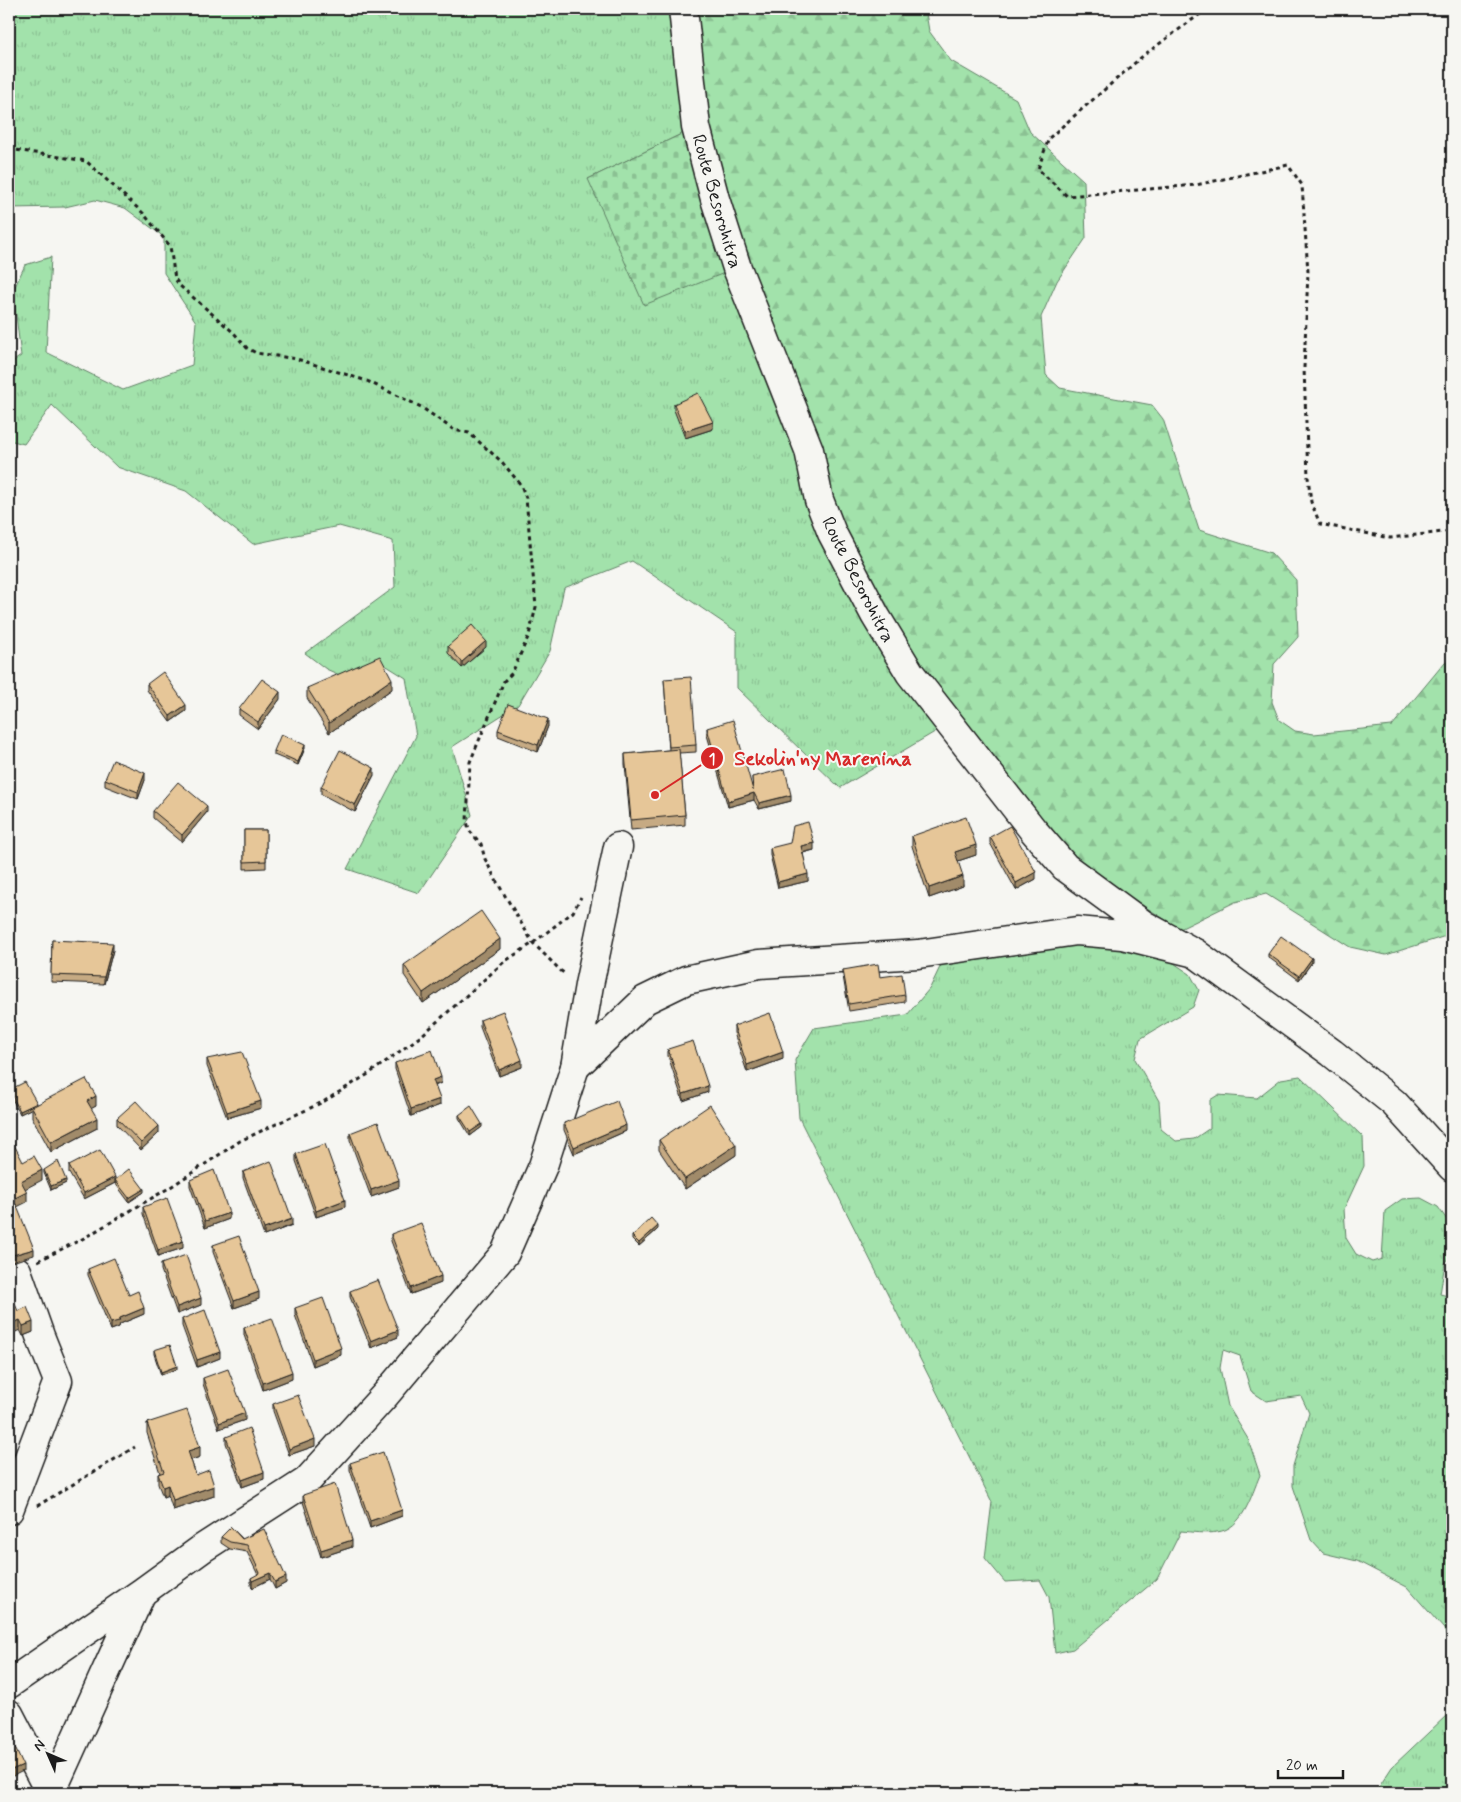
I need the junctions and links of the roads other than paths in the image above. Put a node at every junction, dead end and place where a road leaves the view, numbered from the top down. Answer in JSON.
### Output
{"nodes":[{"id":1,"x":683,"y":9,"type":"edge"},
{"id":2,"x":618,"y":847,"type":"dead end"},
{"id":3,"x":1195,"y":954,"type":"junction"},
{"id":4,"x":575,"y":1067,"type":"junction"},
{"id":5,"x":1452,"y":1167,"type":"edge"},
{"id":6,"x":13,"y":1273,"type":"edge"},
{"id":7,"x":21,"y":1509,"type":"edge"},
{"id":8,"x":141,"y":1593,"type":"junction"},
{"id":9,"x":9,"y":1684,"type":"edge"},
{"id":10,"x":9,"y":1714,"type":"edge"},
{"id":11,"x":50,"y":1793,"type":"edge"}],
"edges":[{"from":1,"to":3,"type":"street","name":"Route Besorohitra"},
{"from":2,"to":4,"type":"street"},
{"from":3,"to":4,"type":"street"},
{"from":3,"to":5,"type":"street"},
{"from":4,"to":8,"type":"street"},
{"from":6,"to":7,"type":"street"},
{"from":8,"to":9,"type":"street"},
{"from":8,"to":11,"type":"street"},
{"from":10,"to":11,"type":"street"}]}
